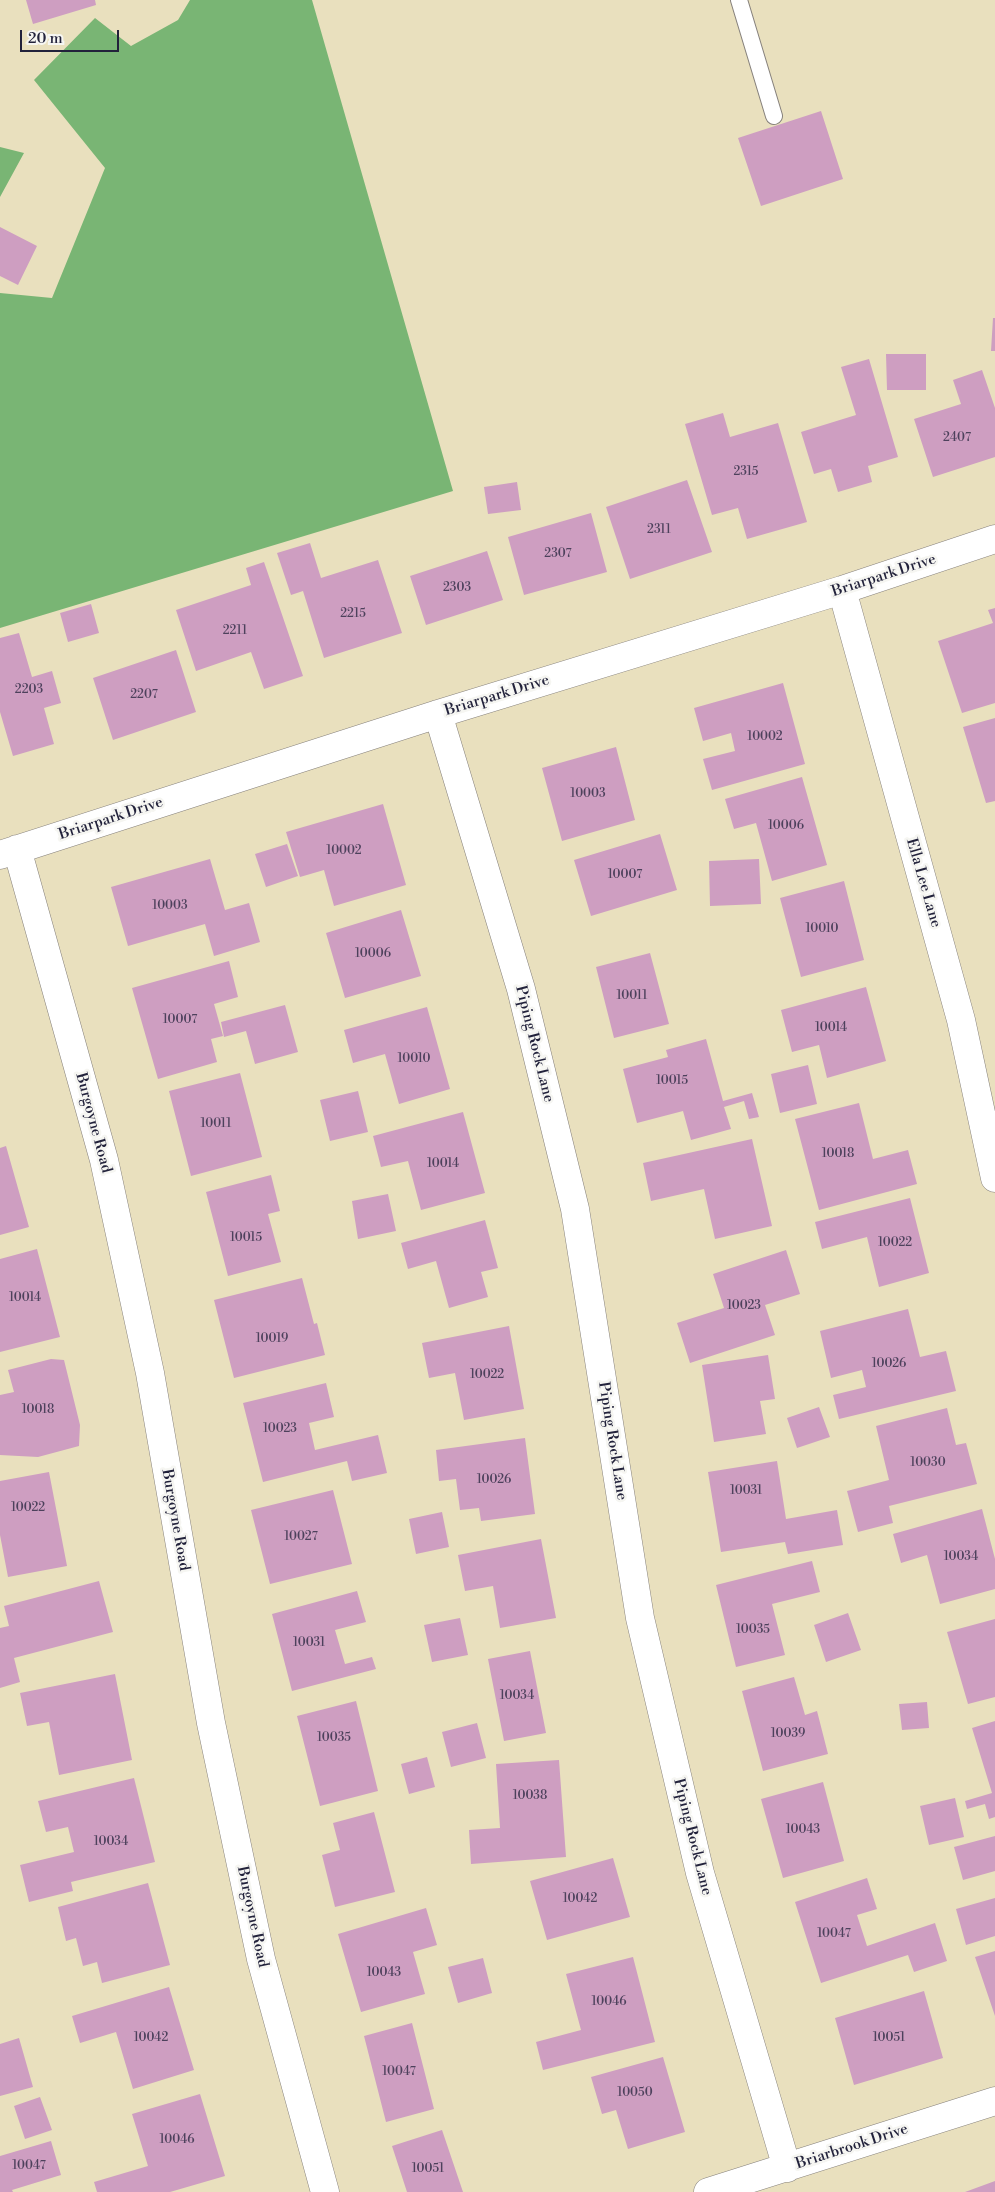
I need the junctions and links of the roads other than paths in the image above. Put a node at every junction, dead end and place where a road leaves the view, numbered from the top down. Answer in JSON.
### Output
{"nodes":[{"id":1,"x":739,"y":0,"type":"edge"},
{"id":2,"x":774,"y":116,"type":"dead end"},
{"id":3,"x":995,"y":540,"type":"edge"},
{"id":4,"x":842,"y":590,"type":"junction"},
{"id":5,"x":438,"y":714,"type":"junction"},
{"id":6,"x":8,"y":852,"type":"edge"},
{"id":7,"x":995,"y":1178,"type":"edge"},
{"id":8,"x":995,"y":2101,"type":"edge"},
{"id":9,"x":787,"y":2168,"type":"junction"},
{"id":10,"x":325,"y":2192,"type":"edge"},
{"id":11,"x":708,"y":2192,"type":"edge"}],
"edges":[{"from":1,"to":2,"type":"lane"},
{"from":3,"to":4,"type":"street","name":"Briarpark Drive"},
{"from":4,"to":5,"type":"street","name":"Briarpark Drive"},
{"from":4,"to":7,"type":"street","name":"Ella Lee Lane"},
{"from":5,"to":6,"type":"street","name":"Briarpark Drive"},
{"from":5,"to":9,"type":"street","name":"Piping Rock Lane"},
{"from":6,"to":10,"type":"street","name":"Burgoyne Road"},
{"from":8,"to":9,"type":"street","name":"Briarbrook Drive"},
{"from":9,"to":11,"type":"street","name":"Briarbrook Drive"}]}
